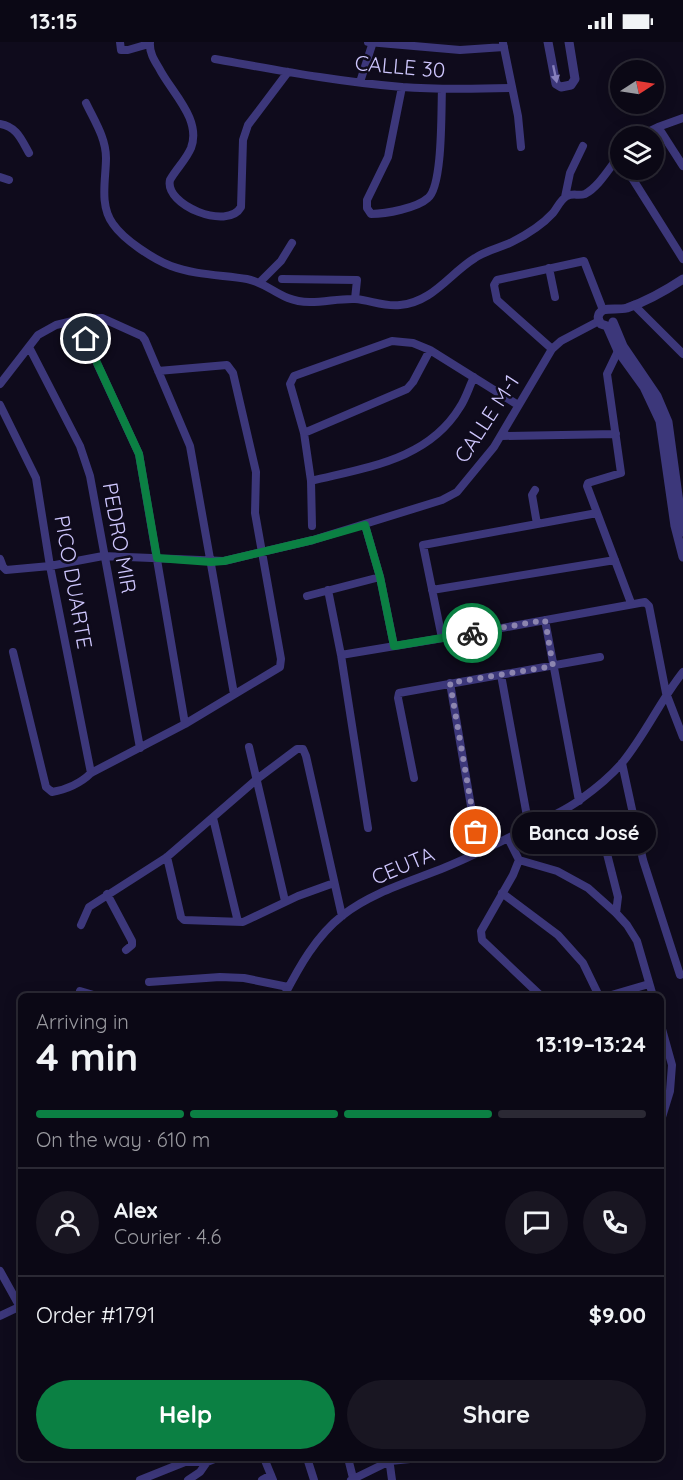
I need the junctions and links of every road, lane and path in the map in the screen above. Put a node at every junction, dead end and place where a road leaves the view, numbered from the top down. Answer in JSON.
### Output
{"nodes":[{"id":1,"x":120,"y":42,"type":"edge"},
{"id":2,"x":368,"y":42,"type":"edge"},
{"id":3,"x":373,"y":42,"type":"edge"},
{"id":4,"x":548,"y":42,"type":"edge"},
{"id":5,"x":569,"y":42,"type":"edge"},
{"id":6,"x":149,"y":43,"type":"edge"},
{"id":7,"x":503,"y":45,"type":"edge"},
{"id":8,"x":215,"y":59,"type":"dead end"},
{"id":9,"x":288,"y":72,"type":"junction"},
{"id":10,"x":360,"y":82,"type":"junction"},
{"id":11,"x":402,"y":87,"type":"junction"},
{"id":12,"x":512,"y":88,"type":"junction"},
{"id":13,"x":442,"y":89,"type":"junction"},
{"id":14,"x":86,"y":103,"type":"dead end"},
{"id":15,"x":683,"y":118,"type":"edge"},
{"id":16,"x":0,"y":124,"type":"edge"},
{"id":17,"x":661,"y":126,"type":"edge"},
{"id":18,"x":664,"y":136,"type":"edge"},
{"id":19,"x":583,"y":146,"type":"dead end"},
{"id":20,"x":521,"y":147,"type":"dead end"},
{"id":21,"x":29,"y":153,"type":"dead end"},
{"id":22,"x":683,"y":166,"type":"edge"},
{"id":23,"x":610,"y":168,"type":"edge"},
{"id":24,"x":0,"y":177,"type":"edge"},
{"id":25,"x":9,"y":180,"type":"dead end"},
{"id":26,"x":633,"y":180,"type":"edge"},
{"id":27,"x":565,"y":197,"type":"junction"},
{"id":28,"x":292,"y":243,"type":"dead end"},
{"id":29,"x":683,"y":259,"type":"edge"},
{"id":30,"x":549,"y":268,"type":"junction"},
{"id":31,"x":282,"y":279,"type":"dead end"},
{"id":32,"x":683,"y":279,"type":"edge"},
{"id":33,"x":260,"y":282,"type":"junction"},
{"id":34,"x":555,"y":297,"type":"dead end"},
{"id":35,"x":355,"y":299,"type":"junction"},
{"id":36,"x":634,"y":305,"type":"junction"},
{"id":37,"x":624,"y":309,"type":"junction"},
{"id":38,"x":606,"y":310,"type":"junction"},
{"id":39,"x":77,"y":320,"type":"junction"},
{"id":40,"x":608,"y":323,"type":"junction"},
{"id":41,"x":29,"y":347,"type":"junction"},
{"id":42,"x":552,"y":349,"type":"junction"},
{"id":43,"x":430,"y":350,"type":"junction"},
{"id":44,"x":618,"y":351,"type":"junction"},
{"id":45,"x":683,"y":354,"type":"edge"},
{"id":46,"x":158,"y":371,"type":"junction"},
{"id":47,"x":474,"y":377,"type":"junction"},
{"id":48,"x":0,"y":384,"type":"edge"},
{"id":49,"x":0,"y":405,"type":"edge"},
{"id":50,"x":518,"y":405,"type":"junction"},
{"id":51,"x":304,"y":433,"type":"junction"},
{"id":52,"x":616,"y":434,"type":"junction"},
{"id":53,"x":502,"y":436,"type":"junction"},
{"id":54,"x":311,"y":481,"type":"junction"},
{"id":55,"x":535,"y":490,"type":"dead end"},
{"id":56,"x":597,"y":513,"type":"junction"},
{"id":57,"x":537,"y":524,"type":"junction"},
{"id":58,"x":365,"y":525,"type":"junction"},
{"id":59,"x":312,"y":526,"type":"dead end"},
{"id":60,"x":683,"y":532,"type":"edge"},
{"id":61,"x":263,"y":552,"type":"junction"},
{"id":62,"x":103,"y":556,"type":"junction"},
{"id":63,"x":683,"y":557,"type":"edge"},
{"id":64,"x":157,"y":558,"type":"junction"},
{"id":65,"x":615,"y":560,"type":"junction"},
{"id":66,"x":211,"y":562,"type":"junction"},
{"id":67,"x":1,"y":563,"type":"edge"},
{"id":68,"x":50,"y":566,"type":"junction"},
{"id":69,"x":380,"y":577,"type":"junction"},
{"id":70,"x":328,"y":590,"type":"junction"},
{"id":71,"x":432,"y":590,"type":"junction"},
{"id":72,"x":307,"y":596,"type":"dead end"},
{"id":73,"x":631,"y":603,"type":"junction"},
{"id":74,"x":545,"y":620,"type":"junction"},
{"id":75,"x":442,"y":638,"type":"junction"},
{"id":76,"x":394,"y":646,"type":"junction"},
{"id":77,"x":13,"y":652,"type":"dead end"},
{"id":78,"x":341,"y":655,"type":"junction"},
{"id":79,"x":600,"y":657,"type":"dead end"},
{"id":80,"x":553,"y":666,"type":"junction"},
{"id":81,"x":683,"y":672,"type":"edge"},
{"id":82,"x":501,"y":675,"type":"junction"},
{"id":83,"x":450,"y":683,"type":"junction"},
{"id":84,"x":666,"y":693,"type":"junction"},
{"id":85,"x":234,"y":694,"type":"junction"},
{"id":86,"x":185,"y":724,"type":"junction"},
{"id":87,"x":683,"y":737,"type":"edge"},
{"id":88,"x":249,"y":747,"type":"dead end"},
{"id":89,"x":140,"y":748,"type":"junction"},
{"id":90,"x":622,"y":763,"type":"junction"},
{"id":91,"x":91,"y":773,"type":"junction"},
{"id":92,"x":414,"y":778,"type":"dead end"},
{"id":93,"x":257,"y":779,"type":"junction"},
{"id":94,"x":579,"y":801,"type":"junction"},
{"id":95,"x":213,"y":818,"type":"junction"},
{"id":96,"x":529,"y":827,"type":"junction"},
{"id":97,"x":368,"y":828,"type":"dead end"},
{"id":98,"x":508,"y":838,"type":"junction"},
{"id":99,"x":604,"y":842,"type":"dead end"},
{"id":100,"x":479,"y":853,"type":"junction"},
{"id":101,"x":166,"y":857,"type":"junction"},
{"id":102,"x":519,"y":860,"type":"junction"},
{"id":103,"x":334,"y":883,"type":"junction"},
{"id":104,"x":502,"y":893,"type":"junction"},
{"id":105,"x":107,"y":894,"type":"junction"},
{"id":106,"x":285,"y":901,"type":"junction"},
{"id":107,"x":616,"y":913,"type":"junction"},
{"id":108,"x":342,"y":916,"type":"junction"},
{"id":109,"x":238,"y":922,"type":"junction"},
{"id":110,"x":81,"y":925,"type":"dead end"},
{"id":111,"x":126,"y":950,"type":"dead end"},
{"id":112,"x":680,"y":975,"type":"dead end"},
{"id":113,"x":149,"y":982,"type":"dead end"},
{"id":114,"x":650,"y":984,"type":"junction"},
{"id":115,"x":288,"y":987,"type":"junction"},
{"id":116,"x":80,"y":991,"type":"dead end"},
{"id":117,"x":87,"y":993,"type":"edge"},
{"id":118,"x":285,"y":993,"type":"edge"},
{"id":119,"x":538,"y":993,"type":"edge"},
{"id":120,"x":598,"y":993,"type":"edge"},
{"id":121,"x":618,"y":993,"type":"edge"},
{"id":122,"x":652,"y":993,"type":"edge"},
{"id":123,"x":664,"y":1045,"type":"edge"},
{"id":124,"x":664,"y":1110,"type":"edge"},
{"id":125,"x":0,"y":1271,"type":"edge"},
{"id":126,"x":18,"y":1303,"type":"edge"},
{"id":127,"x":18,"y":1308,"type":"edge"},
{"id":128,"x":0,"y":1316,"type":"edge"},
{"id":129,"x":265,"y":1461,"type":"edge"},
{"id":130,"x":308,"y":1461,"type":"edge"},
{"id":131,"x":349,"y":1461,"type":"edge"},
{"id":132,"x":385,"y":1461,"type":"edge"},
{"id":133,"x":389,"y":1461,"type":"edge"},
{"id":134,"x":207,"y":1462,"type":"joint"},
{"id":135,"x":272,"y":1477,"type":"edge"},
{"id":136,"x":352,"y":1479,"type":"edge"},
{"id":137,"x":140,"y":1480,"type":"edge"},
{"id":138,"x":188,"y":1480,"type":"edge"},
{"id":139,"x":262,"y":1480,"type":"edge"},
{"id":140,"x":314,"y":1480,"type":"edge"},
{"id":141,"x":393,"y":1480,"type":"edge"}],
"edges":[{"from":1,"to":6,"type":"street"},
{"from":2,"to":3,"type":"street"},
{"from":3,"to":7,"type":"street"},
{"from":3,"to":10,"type":"street"},
{"from":4,"to":5,"type":"street","one_way":true},
{"from":6,"to":9,"type":"street"},
{"from":7,"to":12,"type":"street"},
{"from":8,"to":9,"type":"street","name":"CALLE 30"},
{"from":9,"to":10,"type":"street","name":"CALLE 30"},
{"from":10,"to":11,"type":"street","name":"CALLE 30"},
{"from":11,"to":13,"type":"street","name":"CALLE 30"},
{"from":11,"to":13,"type":"street"},
{"from":12,"to":13,"type":"street","name":"CALLE 30"},
{"from":12,"to":20,"type":"street"},
{"from":14,"to":33,"type":"street"},
{"from":15,"to":17,"type":"street"},
{"from":16,"to":21,"type":"street"},
{"from":18,"to":22,"type":"street"},
{"from":19,"to":27,"type":"street"},
{"from":23,"to":27,"type":"street"},
{"from":24,"to":25,"type":"street"},
{"from":26,"to":29,"type":"street"},
{"from":27,"to":35,"type":"street"},
{"from":28,"to":33,"type":"street"},
{"from":30,"to":34,"type":"street"},
{"from":30,"to":38,"type":"street"},
{"from":30,"to":42,"type":"street"},
{"from":31,"to":35,"type":"street"},
{"from":32,"to":36,"type":"street","name":"CALLE M-1"},
{"from":33,"to":35,"type":"street"},
{"from":36,"to":37,"type":"street","name":"CALLE M-1"},
{"from":36,"to":45,"type":"street"},
{"from":37,"to":38,"type":"street","name":"CALLE M-1"},
{"from":37,"to":40,"type":"street","name":"CALLE M-1"},
{"from":38,"to":40,"type":"street"},
{"from":38,"to":40,"type":"street"},
{"from":39,"to":41,"type":"street"},
{"from":39,"to":46,"type":"street"},
{"from":39,"to":64,"type":"street"},
{"from":40,"to":42,"type":"street","name":"CALLE M-1"},
{"from":40,"to":44,"type":"street"},
{"from":40,"to":60,"type":"street"},
{"from":41,"to":48,"type":"street"},
{"from":41,"to":62,"type":"street","name":"PEDRO MIR"},
{"from":42,"to":50,"type":"street","name":"CALLE M-1"},
{"from":43,"to":47,"type":"street"},
{"from":43,"to":51,"type":"street"},
{"from":43,"to":51,"type":"street"},
{"from":44,"to":52,"type":"street"},
{"from":44,"to":63,"type":"street"},
{"from":46,"to":61,"type":"street"},
{"from":46,"to":66,"type":"street"},
{"from":47,"to":50,"type":"street"},
{"from":47,"to":54,"type":"street"},
{"from":49,"to":68,"type":"street","name":"PICO DUARTE"},
{"from":50,"to":53,"type":"street","name":"CALLE M-1"},
{"from":51,"to":54,"type":"street"},
{"from":52,"to":53,"type":"street"},
{"from":52,"to":56,"type":"street"},
{"from":53,"to":58,"type":"street","name":"CALLE M-1"},
{"from":54,"to":59,"type":"street"},
{"from":55,"to":57,"type":"street"},
{"from":56,"to":57,"type":"street"},
{"from":56,"to":65,"type":"street"},
{"from":57,"to":71,"type":"street"},
{"from":58,"to":61,"type":"street","name":"CALLE M-1"},
{"from":58,"to":69,"type":"street"},
{"from":61,"to":66,"type":"street","name":"CALLE M-1"},
{"from":61,"to":85,"type":"street"},
{"from":62,"to":64,"type":"street","name":"CALLE M-1"},
{"from":62,"to":68,"type":"street","name":"CALLE M-1"},
{"from":62,"to":89,"type":"street","name":"PEDRO MIR"},
{"from":64,"to":66,"type":"street","name":"CALLE M-1"},
{"from":64,"to":86,"type":"street"},
{"from":65,"to":71,"type":"street"},
{"from":65,"to":73,"type":"street"},
{"from":66,"to":85,"type":"street"},
{"from":67,"to":68,"type":"street","name":"CALLE M-1"},
{"from":68,"to":91,"type":"street","name":"PICO DUARTE"},
{"from":69,"to":70,"type":"street"},
{"from":69,"to":76,"type":"street"},
{"from":70,"to":72,"type":"street"},
{"from":70,"to":78,"type":"street"},
{"from":71,"to":75,"type":"street"},
{"from":73,"to":74,"type":"street"},
{"from":73,"to":84,"type":"street"},
{"from":74,"to":75,"type":"street"},
{"from":74,"to":80,"type":"street"},
{"from":75,"to":76,"type":"street"},
{"from":76,"to":78,"type":"street"},
{"from":77,"to":91,"type":"street"},
{"from":78,"to":97,"type":"street"},
{"from":79,"to":80,"type":"street"},
{"from":80,"to":82,"type":"street"},
{"from":80,"to":94,"type":"street"},
{"from":81,"to":84,"type":"street","name":"CEUTA"},
{"from":82,"to":83,"type":"street"},
{"from":82,"to":96,"type":"street"},
{"from":83,"to":92,"type":"street"},
{"from":83,"to":100,"type":"street"},
{"from":84,"to":87,"type":"street"},
{"from":84,"to":90,"type":"street","name":"CEUTA"},
{"from":85,"to":86,"type":"street"},
{"from":86,"to":89,"type":"street"},
{"from":88,"to":93,"type":"street"},
{"from":89,"to":91,"type":"street"},
{"from":90,"to":94,"type":"street","name":"CEUTA"},
{"from":90,"to":112,"type":"street"},
{"from":93,"to":95,"type":"street"},
{"from":93,"to":103,"type":"street"},
{"from":93,"to":106,"type":"street"},
{"from":94,"to":96,"type":"street","name":"CEUTA"},
{"from":95,"to":101,"type":"street"},
{"from":95,"to":109,"type":"street"},
{"from":96,"to":98,"type":"street","name":"CEUTA"},
{"from":98,"to":100,"type":"street","name":"CEUTA"},
{"from":98,"to":102,"type":"street"},
{"from":99,"to":107,"type":"street"},
{"from":100,"to":108,"type":"street","name":"CEUTA"},
{"from":101,"to":105,"type":"street"},
{"from":101,"to":109,"type":"street"},
{"from":102,"to":104,"type":"street"},
{"from":102,"to":107,"type":"street"},
{"from":103,"to":106,"type":"street"},
{"from":103,"to":108,"type":"street"},
{"from":104,"to":119,"type":"street"},
{"from":104,"to":120,"type":"street"},
{"from":105,"to":110,"type":"street"},
{"from":105,"to":111,"type":"street"},
{"from":106,"to":109,"type":"street"},
{"from":107,"to":114,"type":"street"},
{"from":108,"to":115,"type":"street","name":"CEUTA"},
{"from":113,"to":115,"type":"street"},
{"from":114,"to":121,"type":"street"},
{"from":114,"to":122,"type":"street"},
{"from":115,"to":118,"type":"street","name":"CEUTA"},
{"from":116,"to":117,"type":"street"},
{"from":123,"to":124,"type":"street"},
{"from":125,"to":126,"type":"street"},
{"from":127,"to":128,"type":"street"},
{"from":129,"to":135,"type":"street"},
{"from":130,"to":140,"type":"street"},
{"from":131,"to":136,"type":"street"},
{"from":132,"to":136,"type":"street"},
{"from":133,"to":141,"type":"street"},
{"from":134,"to":137,"type":"street"},
{"from":134,"to":138,"type":"street"},
{"from":135,"to":139,"type":"street"}]}
